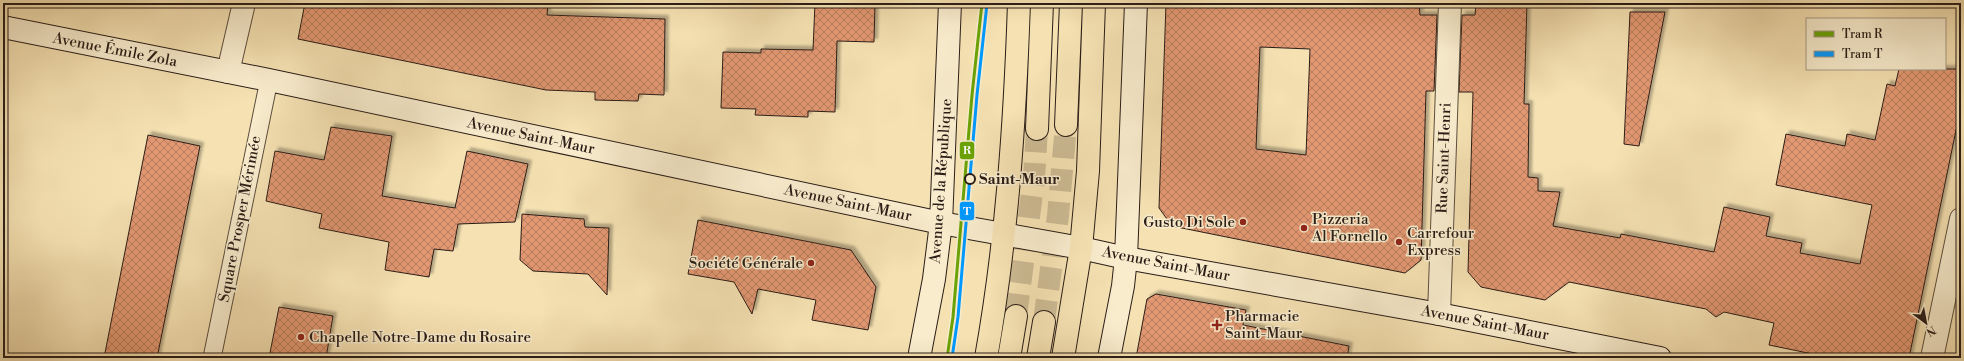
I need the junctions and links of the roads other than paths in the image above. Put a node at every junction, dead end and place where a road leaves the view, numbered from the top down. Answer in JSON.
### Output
{"nodes":[{"id":1,"x":244,"y":3,"type":"edge"},
{"id":2,"x":950,"y":3,"type":"edge"},
{"id":3,"x":1019,"y":3,"type":"edge"},
{"id":4,"x":1042,"y":3,"type":"edge"},
{"id":5,"x":1071,"y":3,"type":"edge"},
{"id":6,"x":1094,"y":3,"type":"edge"},
{"id":7,"x":1136,"y":3,"type":"edge"},
{"id":8,"x":1450,"y":3,"type":"edge"},
{"id":9,"x":3,"y":27,"type":"edge"},
{"id":10,"x":228,"y":72,"type":"junction"},
{"id":11,"x":269,"y":80,"type":"junction"},
{"id":12,"x":1066,"y":125,"type":"tunnel mouth"},
{"id":13,"x":1037,"y":128,"type":"tunnel mouth"},
{"id":14,"x":1961,"y":219,"type":"edge"},
{"id":15,"x":941,"y":223,"type":"junction"},
{"id":16,"x":1005,"y":234,"type":"junction"},
{"id":17,"x":1081,"y":248,"type":"junction"},
{"id":18,"x":1126,"y":258,"type":"junction"},
{"id":19,"x":1439,"y":314,"type":"junction"},
{"id":20,"x":1016,"y":316,"type":"tunnel mouth"},
{"id":21,"x":1044,"y":322,"type":"tunnel mouth"},
{"id":22,"x":212,"y":358,"type":"edge"},
{"id":23,"x":919,"y":358,"type":"edge"},
{"id":24,"x":986,"y":358,"type":"edge"},
{"id":25,"x":1009,"y":358,"type":"edge"},
{"id":26,"x":1038,"y":358,"type":"edge"},
{"id":27,"x":1064,"y":358,"type":"edge"},
{"id":28,"x":1108,"y":358,"type":"edge"},
{"id":29,"x":1660,"y":358,"type":"edge"},
{"id":30,"x":1932,"y":358,"type":"edge"}],
"edges":[{"from":1,"to":10,"type":"street"},
{"from":2,"to":15,"type":"street","name":"Avenue de la République"},
{"from":3,"to":16,"type":"main road"},
{"from":4,"to":13,"type":"main road"},
{"from":5,"to":12,"type":"main road"},
{"from":6,"to":17,"type":"main road"},
{"from":7,"to":18,"type":"street"},
{"from":8,"to":19,"type":"street","name":"Rue Saint-Henri"},
{"from":9,"to":10,"type":"street","name":"Avenue Émile Zola"},
{"from":10,"to":11,"type":"street","name":"Avenue Saint-Maur"},
{"from":11,"to":15,"type":"street","name":"Avenue Saint-Maur"},
{"from":11,"to":22,"type":"lane","name":"Square Prosper Mérimée"},
{"from":14,"to":30,"type":"street"},
{"from":15,"to":16,"type":"street","name":"Avenue Saint-Maur"},
{"from":15,"to":23,"type":"street","name":"Avenue de la République"},
{"from":16,"to":17,"type":"street","name":"Avenue Saint-Maur"},
{"from":16,"to":24,"type":"main road"},
{"from":17,"to":18,"type":"street","name":"Avenue Saint-Maur"},
{"from":17,"to":27,"type":"main road"},
{"from":18,"to":19,"type":"street","name":"Avenue Saint-Maur"},
{"from":18,"to":28,"type":"street"},
{"from":19,"to":29,"type":"street","name":"Avenue Saint-Maur"},
{"from":20,"to":25,"type":"main road"},
{"from":21,"to":26,"type":"main road"}]}
